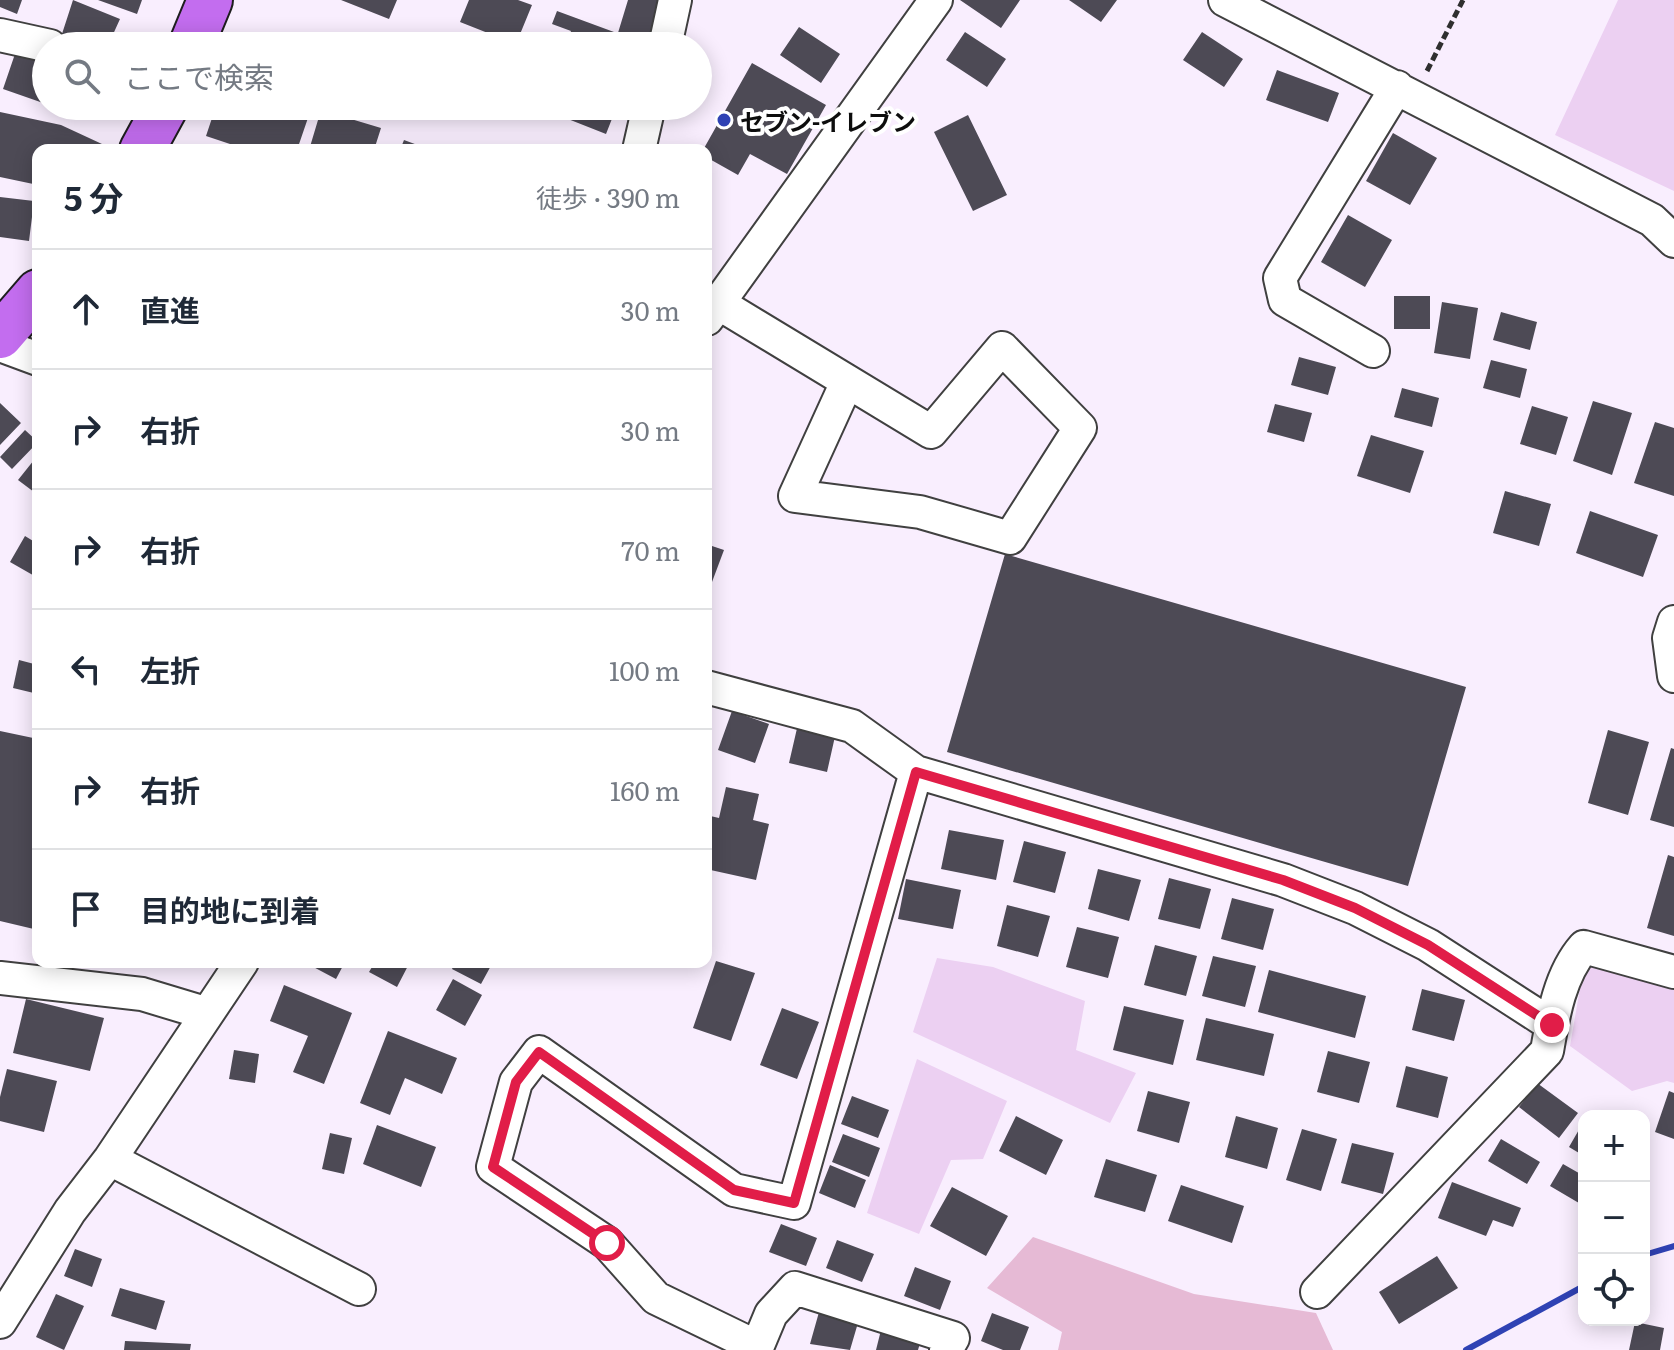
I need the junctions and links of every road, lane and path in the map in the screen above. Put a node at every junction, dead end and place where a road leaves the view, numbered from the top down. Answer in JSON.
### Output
{"nodes":[{"id":1,"x":210,"y":0,"type":"edge"},
{"id":2,"x":675,"y":0,"type":"edge"},
{"id":3,"x":936,"y":0,"type":"edge"},
{"id":4,"x":1225,"y":0,"type":"edge"},
{"id":5,"x":1463,"y":0,"type":"edge"},
{"id":6,"x":197,"y":32,"type":"edge"},
{"id":7,"x":668,"y":32,"type":"edge"},
{"id":8,"x":0,"y":35,"type":"edge"},
{"id":9,"x":32,"y":42,"type":"edge"},
{"id":10,"x":1405,"y":92,"type":"junction"},
{"id":11,"x":158,"y":120,"type":"edge"},
{"id":12,"x":646,"y":120,"type":"edge"},
{"id":13,"x":145,"y":144,"type":"edge"},
{"id":14,"x":640,"y":144,"type":"edge"},
{"id":15,"x":1674,"y":241,"type":"edge"},
{"id":16,"x":32,"y":299,"type":"edge"},
{"id":17,"x":712,"y":311,"type":"edge"},
{"id":18,"x":0,"y":336,"type":"edge"},
{"id":19,"x":0,"y":345,"type":"edge"},
{"id":20,"x":1373,"y":351,"type":"dead end"},
{"id":21,"x":32,"y":357,"type":"edge"},
{"id":22,"x":847,"y":382,"type":"junction"},
{"id":23,"x":1674,"y":622,"type":"edge"},
{"id":24,"x":1674,"y":676,"type":"edge"},
{"id":25,"x":712,"y":689,"type":"edge"},
{"id":26,"x":916,"y":772,"type":"junction"},
{"id":27,"x":238,"y":968,"type":"edge"},
{"id":28,"x":1674,"y":972,"type":"edge"},
{"id":29,"x":0,"y":978,"type":"edge"},
{"id":30,"x":205,"y":1013,"type":"junction"},
{"id":31,"x":1552,"y":1025,"type":"junction"},
{"id":32,"x":110,"y":1159,"type":"junction"},
{"id":33,"x":359,"y":1289,"type":"dead end"},
{"id":34,"x":1317,"y":1292,"type":"dead end"},
{"id":35,"x":0,"y":1322,"type":"edge"},
{"id":36,"x":757,"y":1348,"type":"edge"},
{"id":37,"x":946,"y":1350,"type":"edge"}],
"edges":[{"from":1,"to":6,"type":"main road"},
{"from":2,"to":7,"type":"street"},
{"from":3,"to":17,"type":"street"},
{"from":4,"to":10,"type":"street"},
{"from":5,"to":10,"type":"path"},
{"from":8,"to":9,"type":"street"},
{"from":10,"to":15,"type":"street"},
{"from":10,"to":20,"type":"street"},
{"from":11,"to":13,"type":"main road"},
{"from":12,"to":14,"type":"street"},
{"from":16,"to":18,"type":"main road"},
{"from":17,"to":22,"type":"street"},
{"from":19,"to":21,"type":"street"},
{"from":22,"to":22,"type":"street"},
{"from":23,"to":24,"type":"street"},
{"from":25,"to":26,"type":"street"},
{"from":26,"to":31,"type":"street"},
{"from":26,"to":36,"type":"street"},
{"from":27,"to":30,"type":"street"},
{"from":28,"to":31,"type":"street"},
{"from":29,"to":30,"type":"street"},
{"from":30,"to":32,"type":"street"},
{"from":31,"to":34,"type":"street"},
{"from":32,"to":33,"type":"street"},
{"from":32,"to":35,"type":"street"},
{"from":36,"to":37,"type":"street"}]}
